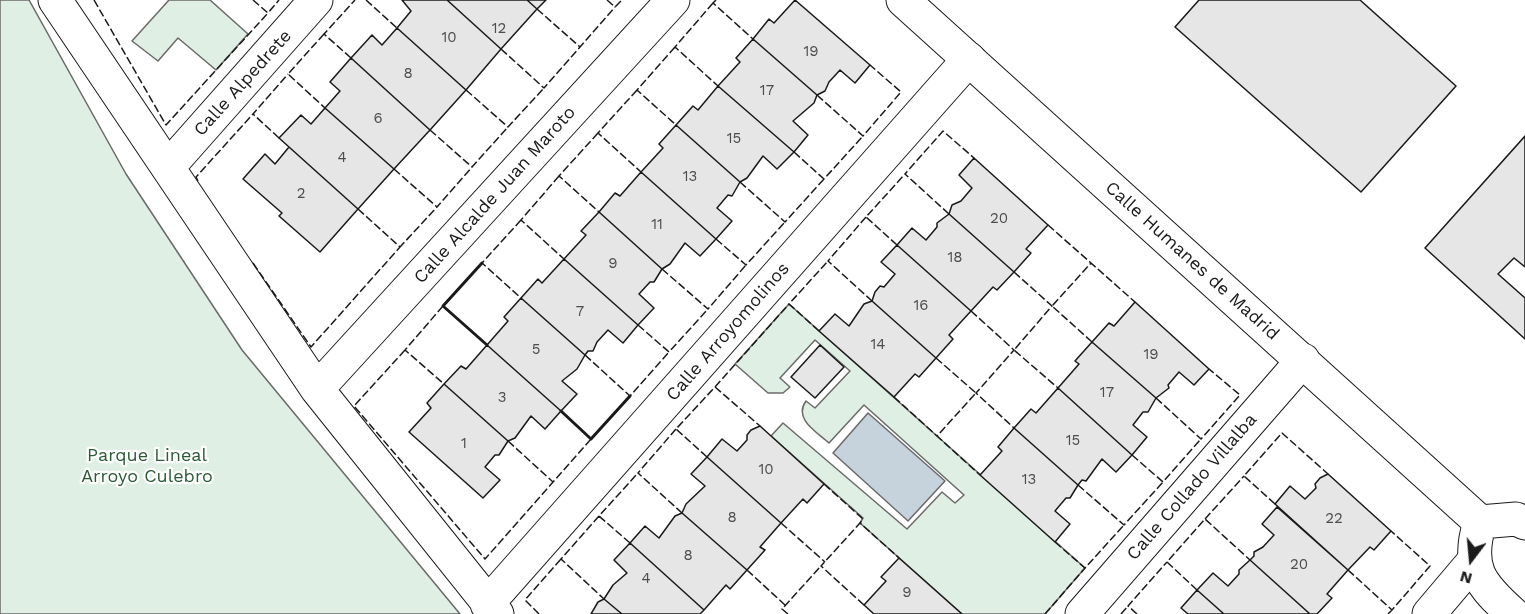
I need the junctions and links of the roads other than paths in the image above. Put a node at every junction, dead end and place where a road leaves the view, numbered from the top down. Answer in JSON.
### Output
{"nodes":[{"id":1,"x":56,"y":0,"type":"edge"},
{"id":2,"x":316,"y":0,"type":"edge"},
{"id":3,"x":673,"y":0,"type":"edge"},
{"id":4,"x":903,"y":0,"type":"edge"},
{"id":5,"x":969,"y":59,"type":"junction"},
{"id":6,"x":169,"y":166,"type":"junction"},
{"id":7,"x":1303,"y":360,"type":"junction"},
{"id":8,"x":317,"y":389,"type":"junction"},
{"id":9,"x":1480,"y":522,"type":"junction"},
{"id":10,"x":1525,"y":523,"type":"edge"},
{"id":11,"x":1473,"y":562,"type":"junction"},
{"id":12,"x":492,"y":609,"type":"edge"},
{"id":13,"x":1082,"y":614,"type":"edge"},
{"id":14,"x":1429,"y":614,"type":"edge"},
{"id":15,"x":1513,"y":614,"type":"edge"}],
"edges":[{"from":1,"to":6,"type":"street"},
{"from":2,"to":6,"type":"street","name":"Calle Alpedrete"},
{"from":3,"to":8,"type":"street","name":"Calle Alcalde Juan Maroto"},
{"from":4,"to":5,"type":"street","name":"Calle Humanes de Madrid"},
{"from":5,"to":7,"type":"street","name":"Calle Humanes de Madrid"},
{"from":5,"to":12,"type":"street","name":"Calle Arroyomolinos"},
{"from":6,"to":8,"type":"street"},
{"from":7,"to":9,"type":"street","name":"Calle Humanes de Madrid"},
{"from":7,"to":13,"type":"street","name":"Calle Collado Villalba"},
{"from":8,"to":12,"type":"street"},
{"from":9,"to":10,"type":"street"},
{"from":9,"to":11,"type":"street"},
{"from":11,"to":14,"type":"street"},
{"from":11,"to":15,"type":"street"}]}
